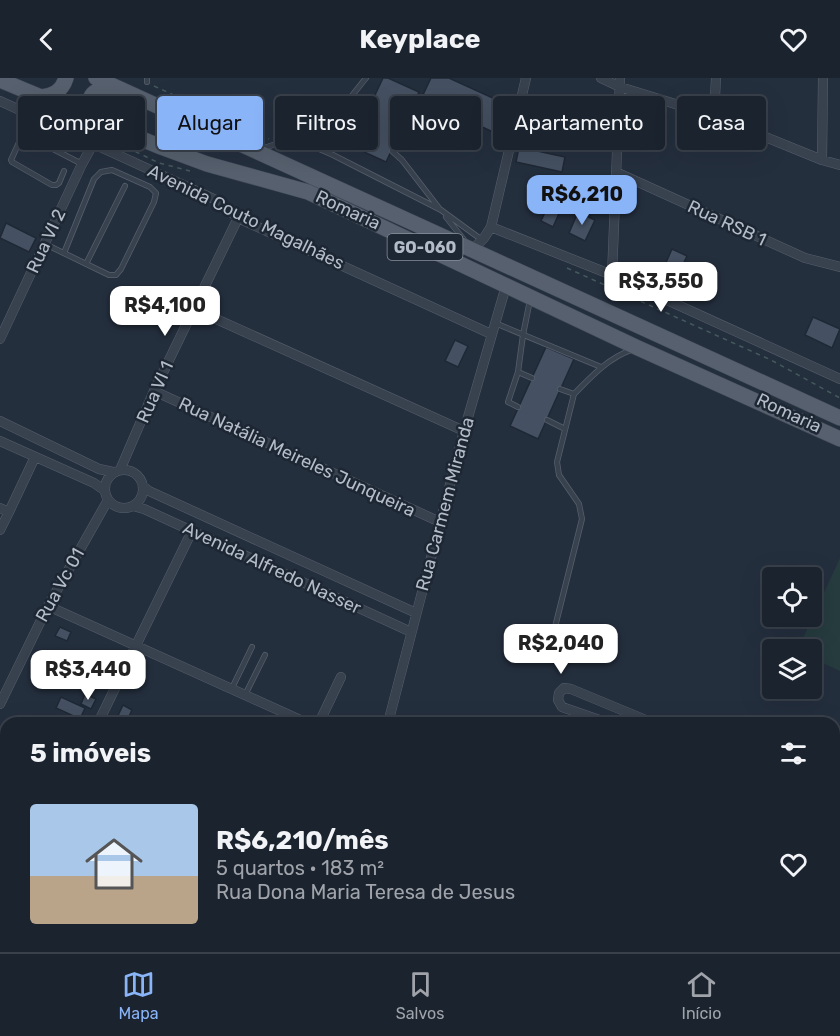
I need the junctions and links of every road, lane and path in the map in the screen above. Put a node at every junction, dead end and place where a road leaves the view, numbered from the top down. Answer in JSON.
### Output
{"nodes":[{"id":1,"x":66,"y":78,"type":"edge"},
{"id":2,"x":96,"y":78,"type":"edge"},
{"id":3,"x":366,"y":78,"type":"edge"},
{"id":4,"x":526,"y":78,"type":"edge"},
{"id":5,"x":601,"y":78,"type":"edge"},
{"id":6,"x":716,"y":78,"type":"edge"},
{"id":7,"x":822,"y":78,"type":"edge"},
{"id":8,"x":0,"y":80,"type":"edge"},
{"id":9,"x":147,"y":80,"type":"edge"},
{"id":10,"x":620,"y":82,"type":"edge"},
{"id":11,"x":116,"y":88,"type":"junction"},
{"id":12,"x":38,"y":96,"type":"edge"},
{"id":13,"x":47,"y":96,"type":"edge"},
{"id":14,"x":92,"y":96,"type":"edge"},
{"id":15,"x":352,"y":96,"type":"edge"},
{"id":16,"x":715,"y":96,"type":"edge"},
{"id":17,"x":0,"y":101,"type":"edge"},
{"id":18,"x":677,"y":103,"type":"edge"},
{"id":19,"x":18,"y":109,"type":"edge"},
{"id":20,"x":766,"y":137,"type":"edge"},
{"id":21,"x":145,"y":142,"type":"edge"},
{"id":22,"x":275,"y":142,"type":"edge"},
{"id":23,"x":275,"y":144,"type":"edge"},
{"id":24,"x":90,"y":150,"type":"edge"},
{"id":25,"x":106,"y":150,"type":"edge"},
{"id":26,"x":136,"y":150,"type":"edge"},
{"id":27,"x":322,"y":150,"type":"edge"},
{"id":28,"x":256,"y":151,"type":"junction"},
{"id":29,"x":392,"y":151,"type":"dead end"},
{"id":30,"x":822,"y":160,"type":"junction"},
{"id":31,"x":82,"y":164,"type":"junction"},
{"id":32,"x":840,"y":165,"type":"edge"},
{"id":33,"x":63,"y":171,"type":"dead end"},
{"id":34,"x":194,"y":172,"type":"dead end"},
{"id":35,"x":616,"y":172,"type":"junction"},
{"id":36,"x":125,"y":186,"type":"dead end"},
{"id":37,"x":441,"y":210,"type":"junction"},
{"id":38,"x":238,"y":218,"type":"junction"},
{"id":39,"x":491,"y":227,"type":"junction"},
{"id":40,"x":45,"y":244,"type":"junction"},
{"id":41,"x":477,"y":245,"type":"junction"},
{"id":42,"x":64,"y":253,"type":"junction"},
{"id":43,"x":86,"y":264,"type":"junction"},
{"id":44,"x":560,"y":264,"type":"dead end"},
{"id":45,"x":840,"y":267,"type":"edge"},
{"id":46,"x":612,"y":275,"type":"junction"},
{"id":47,"x":506,"y":286,"type":"junction"},
{"id":48,"x":531,"y":297,"type":"junction"},
{"id":49,"x":194,"y":309,"type":"junction"},
{"id":50,"x":495,"y":323,"type":"junction"},
{"id":51,"x":491,"y":334,"type":"junction"},
{"id":52,"x":523,"y":335,"type":"junction"},
{"id":53,"x":0,"y":339,"type":"edge"},
{"id":54,"x":638,"y":348,"type":"junction"},
{"id":55,"x":601,"y":367,"type":"junction"},
{"id":56,"x":518,"y":372,"type":"junction"},
{"id":57,"x":532,"y":378,"type":"dead end"},
{"id":58,"x":840,"y":379,"type":"edge"},
{"id":59,"x":560,"y":389,"type":"dead end"},
{"id":60,"x":154,"y":391,"type":"junction"},
{"id":61,"x":574,"y":394,"type":"junction"},
{"id":62,"x":840,"y":398,"type":"edge"},
{"id":63,"x":518,"y":407,"type":"dead end"},
{"id":64,"x":840,"y":418,"type":"edge"},
{"id":65,"x":547,"y":420,"type":"dead end"},
{"id":66,"x":0,"y":422,"type":"edge"},
{"id":67,"x":565,"y":429,"type":"junction"},
{"id":68,"x":464,"y":431,"type":"junction"},
{"id":69,"x":840,"y":439,"type":"edge"},
{"id":70,"x":0,"y":441,"type":"edge"},
{"id":71,"x":58,"y":449,"type":"junction"},
{"id":72,"x":35,"y":456,"type":"junction"},
{"id":73,"x":51,"y":464,"type":"junction"},
{"id":74,"x":117,"y":471,"type":"junction"},
{"id":75,"x":143,"y":486,"type":"junction"},
{"id":76,"x":106,"y":495,"type":"junction"},
{"id":77,"x":133,"y":506,"type":"junction"},
{"id":78,"x":4,"y":510,"type":"edge"},
{"id":79,"x":440,"y":522,"type":"junction"},
{"id":80,"x":0,"y":530,"type":"edge"},
{"id":81,"x":192,"y":531,"type":"junction"},
{"id":82,"x":48,"y":606,"type":"junction"},
{"id":83,"x":416,"y":613,"type":"junction"},
{"id":84,"x":411,"y":632,"type":"junction"},
{"id":85,"x":553,"y":635,"type":"dead end"},
{"id":86,"x":136,"y":645,"type":"junction"},
{"id":87,"x":252,"y":647,"type":"dead end"},
{"id":88,"x":265,"y":655,"type":"dead end"},
{"id":89,"x":341,"y":677,"type":"dead end"},
{"id":90,"x":232,"y":689,"type":"junction"},
{"id":91,"x":245,"y":695,"type":"junction"},
{"id":92,"x":0,"y":704,"type":"edge"},
{"id":93,"x":101,"y":717,"type":"edge"},
{"id":94,"x":287,"y":717,"type":"edge"},
{"id":95,"x":322,"y":717,"type":"edge"},
{"id":96,"x":390,"y":717,"type":"edge"},
{"id":97,"x":591,"y":717,"type":"edge"},
{"id":98,"x":639,"y":717,"type":"edge"}],
"edges":[{"from":1,"to":13,"type":"main road"},
{"from":2,"to":11,"type":"main road","number":"GO-060"},
{"from":3,"to":15,"type":"lane"},
{"from":4,"to":39,"type":"street"},
{"from":5,"to":10,"type":"street"},
{"from":6,"to":16,"type":"street"},
{"from":7,"to":30,"type":"street"},
{"from":8,"to":12,"type":"main road","name":"GO-060","number":"GO-060"},
{"from":9,"to":22,"type":"path"},
{"from":10,"to":18,"type":"street"},
{"from":10,"to":35,"type":"street"},
{"from":11,"to":14,"type":"main road"},
{"from":11,"to":28,"type":"main road","number":"GO-060"},
{"from":17,"to":19,"type":"street","name":"Avenida Couto Magalhães"},
{"from":20,"to":30,"type":"street"},
{"from":21,"to":47,"type":"main road","name":"GO-060","number":"GO-060"},
{"from":23,"to":28,"type":"lane"},
{"from":24,"to":31,"type":"street","name":"Rua VI 2"},
{"from":25,"to":38,"type":"street","name":"Avenida Couto Magalhães"},
{"from":26,"to":34,"type":"path"},
{"from":27,"to":37,"type":"lane"},
{"from":28,"to":41,"type":"main road","name":"GO-060","number":"GO-060"},
{"from":29,"to":37,"type":"lane"},
{"from":30,"to":32,"type":"street"},
{"from":31,"to":33,"type":"lane"},
{"from":31,"to":40,"type":"street","name":"Rua VI 2"},
{"from":35,"to":45,"type":"street","name":"Rua RSB 1"},
{"from":35,"to":46,"type":"street"},
{"from":36,"to":43,"type":"lane"},
{"from":37,"to":41,"type":"lane"},
{"from":37,"to":41,"type":"lane"},
{"from":38,"to":49,"type":"street","name":"Rua VI 1"},
{"from":38,"to":51,"type":"street","name":"Avenida Couto Magalhães"},
{"from":39,"to":41,"type":"street"},
{"from":39,"to":46,"type":"street"},
{"from":40,"to":42,"type":"lane"},
{"from":40,"to":53,"type":"street","name":"Rua VI 2"},
{"from":41,"to":64,"type":"main road","name":"GO-060","number":"GO-060"},
{"from":42,"to":43,"type":"lane"},
{"from":42,"to":43,"type":"lane"},
{"from":44,"to":62,"type":"path"},
{"from":46,"to":58,"type":"street"},
{"from":47,"to":48,"type":"main road","name":"GO-060","number":"GO-060"},
{"from":47,"to":50,"type":"street","name":"Rua Carmem Miranda"},
{"from":48,"to":52,"type":"lane"},
{"from":48,"to":54,"type":"main road","name":"GO-060","number":"GO-060"},
{"from":49,"to":60,"type":"street","name":"Rua VI 1"},
{"from":49,"to":68,"type":"street"},
{"from":50,"to":51,"type":"street","name":"Rua Carmem Miranda"},
{"from":50,"to":52,"type":"lane"},
{"from":51,"to":68,"type":"street","name":"Rua Carmem Miranda"},
{"from":52,"to":55,"type":"lane"},
{"from":52,"to":56,"type":"lane"},
{"from":54,"to":55,"type":"lane"},
{"from":54,"to":69,"type":"main road","name":"GO-060","number":"GO-060"},
{"from":55,"to":61,"type":"lane"},
{"from":56,"to":57,"type":"lane"},
{"from":56,"to":63,"type":"lane"},
{"from":59,"to":61,"type":"lane"},
{"from":60,"to":74,"type":"street","name":"Rua VI 1"},
{"from":60,"to":79,"type":"street","name":"Rua Natália Meireles Junqueira"},
{"from":61,"to":67,"type":"lane"},
{"from":65,"to":67,"type":"lane"},
{"from":66,"to":71,"type":"street"},
{"from":67,"to":85,"type":"lane"},
{"from":68,"to":79,"type":"street","name":"Rua Carmem Miranda"},
{"from":70,"to":72,"type":"street"},
{"from":71,"to":73,"type":"street"},
{"from":71,"to":74,"type":"street"},
{"from":72,"to":73,"type":"street"},
{"from":72,"to":78,"type":"street"},
{"from":73,"to":76,"type":"street"},
{"from":74,"to":75,"type":"street"},
{"from":74,"to":76,"type":"street"},
{"from":75,"to":77,"type":"street"},
{"from":75,"to":83,"type":"street","name":"Avenida Alfredo Nasser"},
{"from":76,"to":77,"type":"street"},
{"from":76,"to":82,"type":"street","name":"Rua Vc 01"},
{"from":77,"to":81,"type":"street","name":"Avenida Alfredo Nasser"},
{"from":78,"to":80,"type":"street"},
{"from":79,"to":83,"type":"street","name":"Rua Carmem Miranda"},
{"from":81,"to":84,"type":"street","name":"Avenida Alfredo Nasser"},
{"from":81,"to":86,"type":"street"},
{"from":82,"to":86,"type":"street"},
{"from":82,"to":92,"type":"street","name":"Rua Vc 01"},
{"from":83,"to":84,"type":"street","name":"Rua Carmem Miranda"},
{"from":84,"to":96,"type":"street","name":"Rua Carmem Miranda"},
{"from":86,"to":90,"type":"street"},
{"from":86,"to":93,"type":"street"},
{"from":87,"to":90,"type":"lane"},
{"from":88,"to":91,"type":"lane"},
{"from":89,"to":95,"type":"street"},
{"from":90,"to":91,"type":"street"},
{"from":91,"to":94,"type":"street"},
{"from":97,"to":98,"type":"street"}]}
